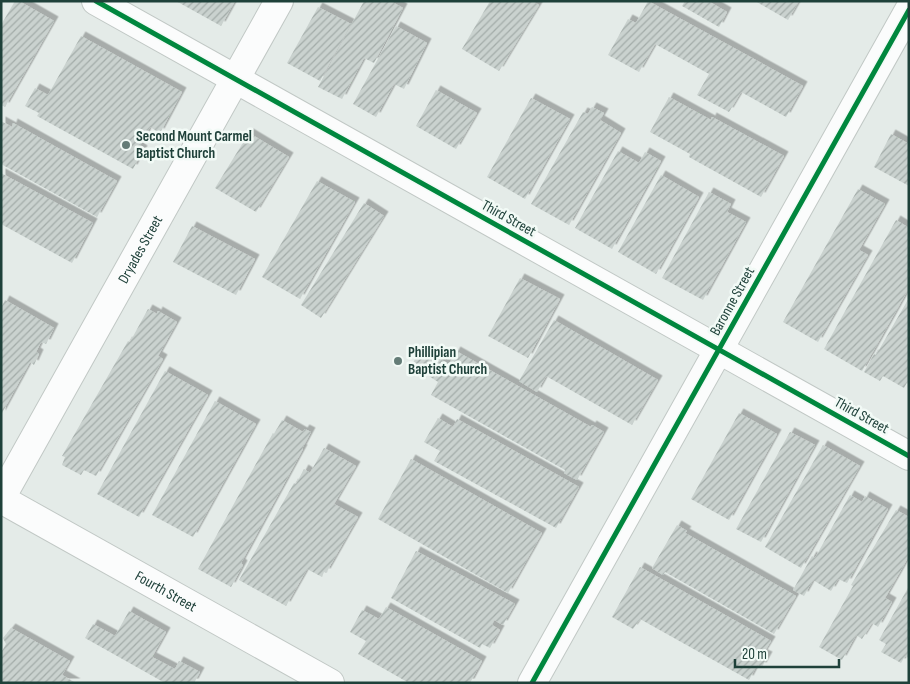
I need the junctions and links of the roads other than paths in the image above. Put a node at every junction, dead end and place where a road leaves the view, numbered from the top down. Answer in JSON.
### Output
{"nodes":[{"id":1,"x":96,"y":1,"type":"edge"},
{"id":2,"x":279,"y":1,"type":"edge"},
{"id":3,"x":909,"y":10,"type":"edge"},
{"id":4,"x":235,"y":79,"type":"junction"},
{"id":5,"x":719,"y":350,"type":"junction"},
{"id":6,"x":909,"y":456,"type":"edge"},
{"id":7,"x":1,"y":499,"type":"edge"},
{"id":8,"x":330,"y":683,"type":"edge"},
{"id":9,"x":532,"y":683,"type":"edge"}],
"edges":[{"from":1,"to":4,"type":"street","name":"Third Street"},
{"from":2,"to":4,"type":"street","name":"Dryades Street"},
{"from":3,"to":5,"type":"street","name":"Baronne Street"},
{"from":4,"to":5,"type":"street","name":"Third Street"},
{"from":4,"to":7,"type":"street","name":"Dryades Street"},
{"from":5,"to":6,"type":"street","name":"Third Street"},
{"from":5,"to":9,"type":"street","name":"Baronne Street"},
{"from":7,"to":8,"type":"street","name":"Fourth Street"}]}
